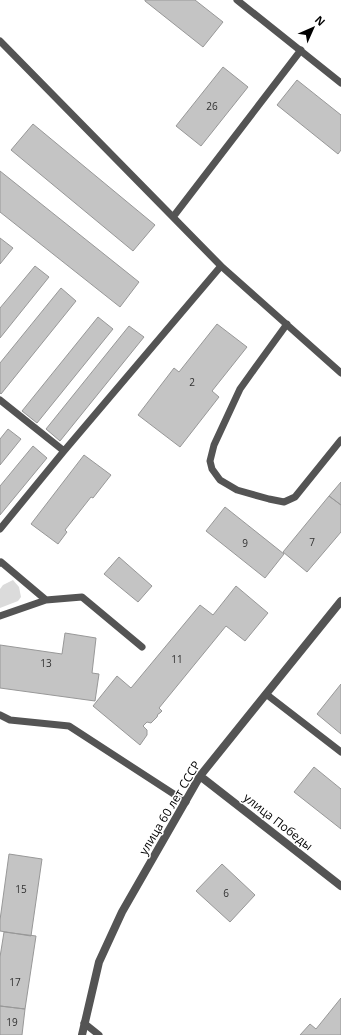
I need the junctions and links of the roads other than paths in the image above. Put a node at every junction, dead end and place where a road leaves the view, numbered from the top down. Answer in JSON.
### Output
{"nodes":[{"id":1,"x":237,"y":0,"type":"edge"},
{"id":2,"x":0,"y":41,"type":"edge"},
{"id":3,"x":301,"y":50,"type":"junction"},
{"id":4,"x":341,"y":83,"type":"edge"},
{"id":5,"x":173,"y":217,"type":"junction"},
{"id":6,"x":221,"y":266,"type":"junction"},
{"id":7,"x":287,"y":324,"type":"junction"},
{"id":8,"x":341,"y":373,"type":"edge"},
{"id":9,"x":0,"y":400,"type":"edge"},
{"id":10,"x":341,"y":440,"type":"edge"},
{"id":11,"x":64,"y":452,"type":"junction"},
{"id":12,"x":0,"y":529,"type":"edge"},
{"id":13,"x":0,"y":563,"type":"edge"},
{"id":14,"x":46,"y":600,"type":"junction"},
{"id":15,"x":341,"y":601,"type":"edge"},
{"id":16,"x":0,"y":616,"type":"edge"},
{"id":17,"x":142,"y":647,"type":"dead end"},
{"id":18,"x":266,"y":694,"type":"junction"},
{"id":19,"x":0,"y":715,"type":"edge"},
{"id":20,"x":341,"y":752,"type":"edge"},
{"id":21,"x":200,"y":776,"type":"junction"},
{"id":22,"x":186,"y":802,"type":"junction"},
{"id":23,"x":341,"y":886,"type":"edge"},
{"id":24,"x":84,"y":1023,"type":"junction"},
{"id":25,"x":82,"y":1035,"type":"edge"},
{"id":26,"x":100,"y":1035,"type":"edge"}],
"edges":[{"from":1,"to":3,"type":"lane"},
{"from":2,"to":5,"type":"lane"},
{"from":3,"to":4,"type":"lane"},
{"from":3,"to":5,"type":"lane"},
{"from":5,"to":6,"type":"lane"},
{"from":6,"to":7,"type":"lane"},
{"from":6,"to":11,"type":"lane"},
{"from":7,"to":8,"type":"lane"},
{"from":7,"to":10,"type":"lane"},
{"from":9,"to":11,"type":"lane"},
{"from":11,"to":12,"type":"lane"},
{"from":13,"to":14,"type":"lane"},
{"from":14,"to":16,"type":"lane"},
{"from":14,"to":17,"type":"lane"},
{"from":15,"to":18,"type":"street","name":"улица 60 лет СССР"},
{"from":18,"to":20,"type":"lane"},
{"from":18,"to":21,"type":"street","name":"улица 60 лет СССР"},
{"from":19,"to":22,"type":"lane"},
{"from":21,"to":22,"type":"street","name":"улица 60 лет СССР"},
{"from":21,"to":23,"type":"street","name":"улица Победы"},
{"from":22,"to":24,"type":"street","name":"улица 60 лет СССР"},
{"from":24,"to":25,"type":"street","name":"улица 60 лет СССР"},
{"from":24,"to":26,"type":"lane"}]}
